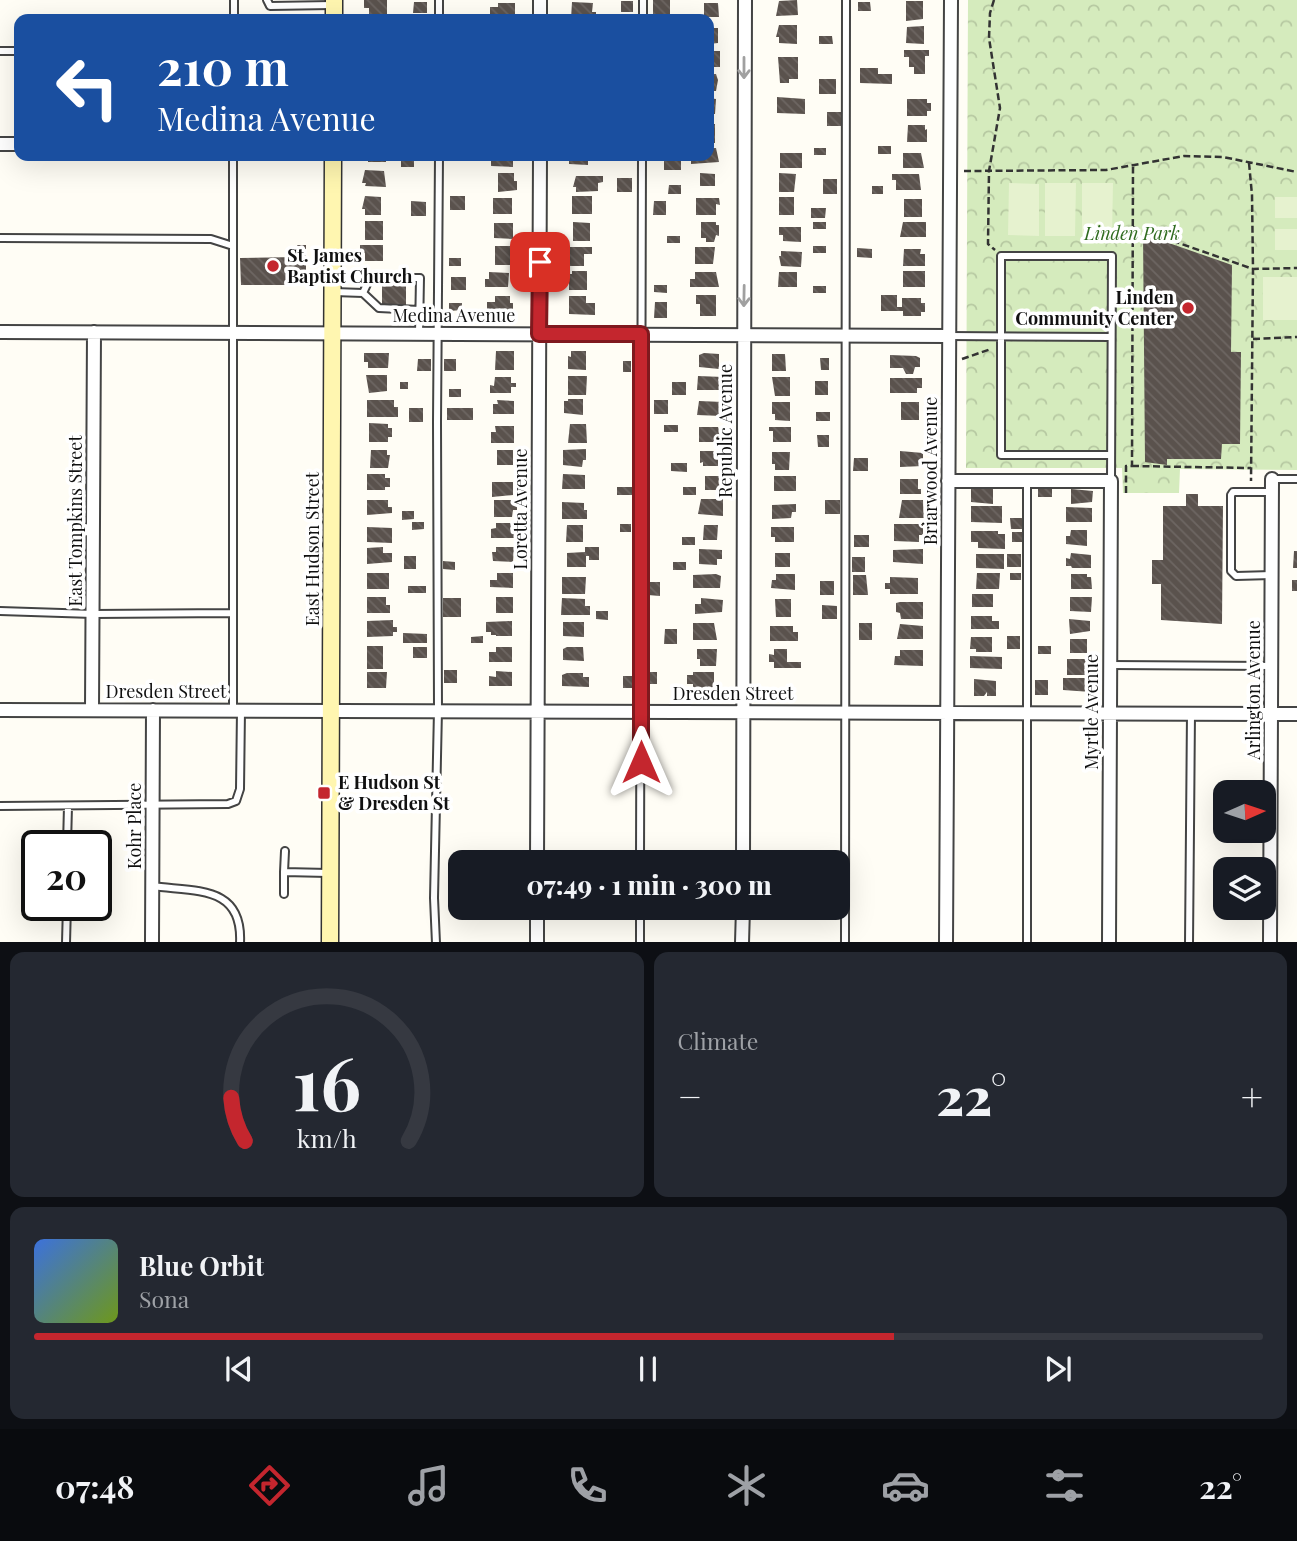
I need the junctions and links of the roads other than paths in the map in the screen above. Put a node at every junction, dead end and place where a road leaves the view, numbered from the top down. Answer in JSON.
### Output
{"nodes":[{"id":1,"x":267,"y":0,"type":"edge"},
{"id":2,"x":745,"y":0,"type":"edge"},
{"id":3,"x":846,"y":0,"type":"edge"},
{"id":4,"x":951,"y":0,"type":"edge"},
{"id":5,"x":334,"y":8,"type":"edge"},
{"id":6,"x":233,"y":161,"type":"edge"},
{"id":7,"x":333,"y":161,"type":"edge"},
{"id":8,"x":439,"y":161,"type":"edge"},
{"id":9,"x":540,"y":161,"type":"edge"},
{"id":10,"x":642,"y":161,"type":"edge"},
{"id":11,"x":0,"y":238,"type":"edge"},
{"id":12,"x":233,"y":246,"type":"junction"},
{"id":13,"x":381,"y":277,"type":"dead end"},
{"id":14,"x":407,"y":278,"type":"dead end"},
{"id":15,"x":333,"y":292,"type":"junction"},
{"id":16,"x":363,"y":293,"type":"junction"},
{"id":17,"x":419,"y":310,"type":"junction"},
{"id":18,"x":0,"y":332,"type":"edge"},
{"id":19,"x":94,"y":332,"type":"junction"},
{"id":20,"x":234,"y":332,"type":"junction"},
{"id":21,"x":332,"y":332,"type":"junction"},
{"id":22,"x":419,"y":333,"type":"junction"},
{"id":23,"x":437,"y":333,"type":"junction"},
{"id":24,"x":539,"y":334,"type":"junction"},
{"id":25,"x":641,"y":334,"type":"junction"},
{"id":26,"x":743,"y":334,"type":"junction"},
{"id":27,"x":847,"y":335,"type":"junction"},
{"id":28,"x":949,"y":336,"type":"junction"},
{"id":29,"x":1001,"y":336,"type":"junction"},
{"id":30,"x":1111,"y":337,"type":"junction"},
{"id":31,"x":1111,"y":455,"type":"junction"},
{"id":32,"x":1297,"y":479,"type":"edge"},
{"id":33,"x":1027,"y":480,"type":"junction"},
{"id":34,"x":948,"y":481,"type":"junction"},
{"id":35,"x":1111,"y":481,"type":"junction"},
{"id":36,"x":1272,"y":485,"type":"junction"},
{"id":37,"x":1272,"y":575,"type":"junction"},
{"id":38,"x":0,"y":611,"type":"edge"},
{"id":39,"x":233,"y":613,"type":"junction"},
{"id":40,"x":93,"y":614,"type":"junction"},
{"id":41,"x":1110,"y":665,"type":"junction"},
{"id":42,"x":1272,"y":666,"type":"junction"},
{"id":43,"x":0,"y":710,"type":"edge"},
{"id":44,"x":92,"y":710,"type":"junction"},
{"id":45,"x":153,"y":710,"type":"junction"},
{"id":46,"x":237,"y":710,"type":"junction"},
{"id":47,"x":331,"y":710,"type":"junction"},
{"id":48,"x":438,"y":710,"type":"junction"},
{"id":49,"x":538,"y":711,"type":"junction"},
{"id":50,"x":641,"y":711,"type":"junction"},
{"id":51,"x":743,"y":711,"type":"junction"},
{"id":52,"x":846,"y":712,"type":"junction"},
{"id":53,"x":948,"y":713,"type":"junction"},
{"id":54,"x":1028,"y":713,"type":"junction"},
{"id":55,"x":1110,"y":713,"type":"junction"},
{"id":56,"x":1191,"y":713,"type":"junction"},
{"id":57,"x":1271,"y":714,"type":"junction"},
{"id":58,"x":1297,"y":714,"type":"edge"},
{"id":59,"x":153,"y":805,"type":"junction"},
{"id":60,"x":0,"y":806,"type":"edge"},
{"id":61,"x":68,"y":806,"type":"junction"},
{"id":62,"x":67,"y":830,"type":"edge"},
{"id":63,"x":537,"y":850,"type":"edge"},
{"id":64,"x":640,"y":850,"type":"edge"},
{"id":65,"x":743,"y":850,"type":"edge"},
{"id":66,"x":285,"y":851,"type":"dead end"},
{"id":67,"x":284,"y":872,"type":"junction"},
{"id":68,"x":330,"y":873,"type":"junction"},
{"id":69,"x":152,"y":886,"type":"junction"},
{"id":70,"x":284,"y":894,"type":"dead end"},
{"id":71,"x":537,"y":920,"type":"edge"},
{"id":72,"x":640,"y":920,"type":"edge"},
{"id":73,"x":743,"y":920,"type":"edge"},
{"id":74,"x":66,"y":921,"type":"edge"},
{"id":75,"x":66,"y":942,"type":"edge"},
{"id":76,"x":152,"y":942,"type":"edge"},
{"id":77,"x":240,"y":942,"type":"edge"},
{"id":78,"x":330,"y":942,"type":"edge"},
{"id":79,"x":436,"y":942,"type":"edge"},
{"id":80,"x":537,"y":942,"type":"edge"},
{"id":81,"x":640,"y":942,"type":"edge"},
{"id":82,"x":742,"y":942,"type":"edge"},
{"id":83,"x":845,"y":942,"type":"edge"},
{"id":84,"x":946,"y":942,"type":"edge"},
{"id":85,"x":1027,"y":942,"type":"edge"},
{"id":86,"x":1109,"y":942,"type":"edge"},
{"id":87,"x":1189,"y":942,"type":"edge"},
{"id":88,"x":1270,"y":942,"type":"edge"}],
"edges":[{"from":1,"to":5,"type":"lane"},
{"from":2,"to":26,"type":"street","name":"Republic Avenue","one_way":true},
{"from":3,"to":27,"type":"lane"},
{"from":4,"to":28,"type":"street","name":"Briarwood Avenue"},
{"from":6,"to":12,"type":"lane"},
{"from":7,"to":15,"type":"main road","name":"East Hudson Street"},
{"from":8,"to":23,"type":"lane"},
{"from":9,"to":24,"type":"street","name":"Loretta Avenue"},
{"from":10,"to":25,"type":"lane"},
{"from":11,"to":12,"type":"lane"},
{"from":12,"to":20,"type":"lane"},
{"from":13,"to":16,"type":"lane"},
{"from":14,"to":17,"type":"lane"},
{"from":15,"to":16,"type":"lane"},
{"from":15,"to":21,"type":"main road","name":"East Hudson Street"},
{"from":16,"to":17,"type":"lane"},
{"from":17,"to":22,"type":"lane"},
{"from":18,"to":19,"type":"street","name":"Medina Avenue"},
{"from":19,"to":20,"type":"street","name":"Medina Avenue"},
{"from":19,"to":40,"type":"street","name":"East Tompkins Street"},
{"from":20,"to":21,"type":"street","name":"Medina Avenue"},
{"from":20,"to":39,"type":"lane"},
{"from":21,"to":22,"type":"street","name":"Medina Avenue"},
{"from":21,"to":47,"type":"main road","name":"East Hudson Street"},
{"from":22,"to":23,"type":"street","name":"Medina Avenue"},
{"from":23,"to":24,"type":"street","name":"Medina Avenue"},
{"from":23,"to":48,"type":"lane"},
{"from":24,"to":25,"type":"street","name":"Medina Avenue"},
{"from":24,"to":49,"type":"street","name":"Loretta Avenue"},
{"from":25,"to":26,"type":"street","name":"Medina Avenue"},
{"from":25,"to":50,"type":"lane"},
{"from":26,"to":27,"type":"street","name":"Medina Avenue"},
{"from":26,"to":51,"type":"street","name":"Republic Avenue"},
{"from":27,"to":28,"type":"street","name":"Medina Avenue"},
{"from":27,"to":52,"type":"lane"},
{"from":28,"to":29,"type":"lane"},
{"from":28,"to":34,"type":"street","name":"Briarwood Avenue"},
{"from":29,"to":30,"type":"lane"},
{"from":29,"to":30,"type":"lane"},
{"from":29,"to":31,"type":"lane"},
{"from":30,"to":31,"type":"lane"},
{"from":31,"to":35,"type":"lane"},
{"from":32,"to":36,"type":"lane"},
{"from":33,"to":34,"type":"street"},
{"from":33,"to":35,"type":"street"},
{"from":33,"to":54,"type":"lane"},
{"from":34,"to":53,"type":"street","name":"Briarwood Avenue"},
{"from":35,"to":41,"type":"street","name":"Myrtle Avenue"},
{"from":36,"to":37,"type":"street","name":"Arlington Avenue"},
{"from":36,"to":37,"type":"lane"},
{"from":37,"to":42,"type":"street","name":"Arlington Avenue"},
{"from":38,"to":40,"type":"lane"},
{"from":39,"to":40,"type":"lane"},
{"from":39,"to":46,"type":"lane"},
{"from":40,"to":44,"type":"street","name":"East Tompkins Street"},
{"from":41,"to":42,"type":"lane"},
{"from":41,"to":55,"type":"street","name":"Myrtle Avenue"},
{"from":42,"to":57,"type":"street","name":"Arlington Avenue"},
{"from":43,"to":44,"type":"street","name":"Dresden Street"},
{"from":44,"to":45,"type":"street","name":"Dresden Street"},
{"from":45,"to":46,"type":"street","name":"Dresden Street"},
{"from":45,"to":59,"type":"street","name":"Kohr Place"},
{"from":46,"to":47,"type":"street","name":"Dresden Street"},
{"from":46,"to":59,"type":"lane"},
{"from":47,"to":48,"type":"street","name":"Dresden Street"},
{"from":47,"to":68,"type":"main road","name":"East Hudson Street"},
{"from":48,"to":49,"type":"street","name":"Dresden Street"},
{"from":48,"to":79,"type":"lane"},
{"from":49,"to":50,"type":"street","name":"Dresden Street"},
{"from":49,"to":63,"type":"street","name":"Loretta Avenue"},
{"from":50,"to":51,"type":"street","name":"Dresden Street"},
{"from":50,"to":64,"type":"lane"},
{"from":51,"to":52,"type":"street","name":"Dresden Street"},
{"from":51,"to":65,"type":"street","name":"Republic Avenue"},
{"from":52,"to":53,"type":"street","name":"Dresden Street"},
{"from":52,"to":83,"type":"lane"},
{"from":53,"to":54,"type":"street","name":"Dresden Street"},
{"from":53,"to":84,"type":"street","name":"Briarwood Avenue"},
{"from":54,"to":55,"type":"street","name":"Dresden Street"},
{"from":54,"to":85,"type":"lane"},
{"from":55,"to":56,"type":"street","name":"Dresden Street"},
{"from":55,"to":86,"type":"street","name":"Myrtle Avenue"},
{"from":56,"to":57,"type":"street","name":"Dresden Street"},
{"from":56,"to":87,"type":"lane"},
{"from":57,"to":58,"type":"street","name":"Dresden Street"},
{"from":57,"to":88,"type":"street","name":"Arlington Avenue"},
{"from":59,"to":61,"type":"lane"},
{"from":59,"to":69,"type":"street","name":"Kohr Place"},
{"from":60,"to":61,"type":"lane"},
{"from":61,"to":62,"type":"lane"},
{"from":66,"to":67,"type":"lane"},
{"from":67,"to":68,"type":"lane"},
{"from":67,"to":70,"type":"lane"},
{"from":68,"to":78,"type":"main road","name":"East Hudson Street"},
{"from":69,"to":76,"type":"street","name":"Kohr Place"},
{"from":69,"to":77,"type":"lane"},
{"from":71,"to":80,"type":"street"},
{"from":72,"to":81,"type":"lane"},
{"from":73,"to":82,"type":"street"},
{"from":74,"to":75,"type":"lane"}]}
